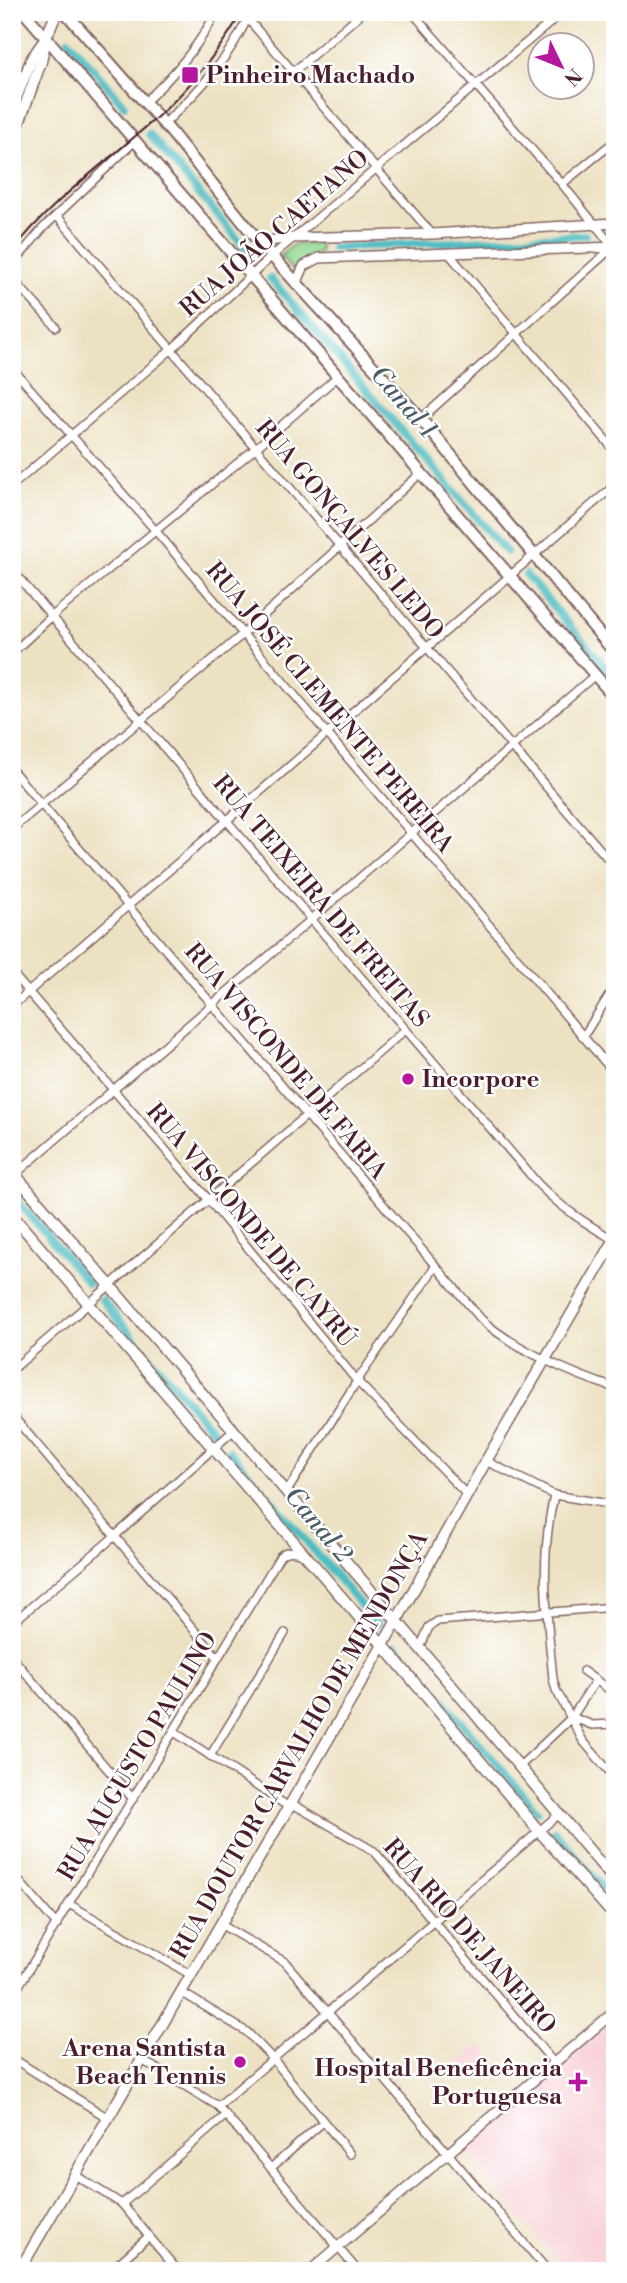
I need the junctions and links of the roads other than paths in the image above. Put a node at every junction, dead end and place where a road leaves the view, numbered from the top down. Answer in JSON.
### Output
{"nodes":[{"id":1,"x":24,"y":12,"type":"edge"},
{"id":2,"x":57,"y":12,"type":"edge"},
{"id":3,"x":65,"y":12,"type":"edge"},
{"id":4,"x":216,"y":12,"type":"edge"},
{"id":5,"x":363,"y":12,"type":"edge"},
{"id":6,"x":412,"y":12,"type":"edge"},
{"id":7,"x":563,"y":12,"type":"edge"},
{"id":8,"x":249,"y":16,"type":"edge"},
{"id":9,"x":46,"y":38,"type":"junction"},
{"id":10,"x":293,"y":72,"type":"junction"},
{"id":11,"x":476,"y":85,"type":"junction"},
{"id":12,"x":145,"y":103,"type":"junction"},
{"id":13,"x":12,"y":108,"type":"edge"},
{"id":14,"x":164,"y":124,"type":"junction"},
{"id":15,"x":135,"y":141,"type":"junction"},
{"id":16,"x":615,"y":141,"type":"edge"},
{"id":17,"x":12,"y":142,"type":"edge"},
{"id":18,"x":376,"y":169,"type":"junction"},
{"id":19,"x":562,"y":184,"type":"junction"},
{"id":20,"x":57,"y":216,"type":"junction"},
{"id":21,"x":615,"y":223,"type":"edge"},
{"id":22,"x":596,"y":225,"type":"junction"},
{"id":23,"x":432,"y":234,"type":"junction"},
{"id":24,"x":293,"y":238,"type":"junction"},
{"id":25,"x":329,"y":238,"type":"junction"},
{"id":26,"x":259,"y":242,"type":"junction"},
{"id":27,"x":613,"y":247,"type":"edge"},
{"id":28,"x":450,"y":255,"type":"junction"},
{"id":29,"x":270,"y":257,"type":"junction"},
{"id":30,"x":329,"y":257,"type":"junction"},
{"id":31,"x":12,"y":265,"type":"edge"},
{"id":32,"x":252,"y":273,"type":"junction"},
{"id":33,"x":12,"y":278,"type":"edge"},
{"id":34,"x":296,"y":284,"type":"junction"},
{"id":35,"x":56,"y":327,"type":"dead end"},
{"id":36,"x":515,"y":333,"type":"junction"},
{"id":37,"x":172,"y":349,"type":"junction"},
{"id":38,"x":12,"y":368,"type":"edge"},
{"id":39,"x":338,"y":376,"type":"junction"},
{"id":40,"x":421,"y":419,"type":"junction"},
{"id":41,"x":70,"y":435,"type":"junction"},
{"id":42,"x":257,"y":447,"type":"junction"},
{"id":43,"x":615,"y":450,"type":"edge"},
{"id":44,"x":421,"y":473,"type":"junction"},
{"id":45,"x":615,"y":485,"type":"edge"},
{"id":46,"x":12,"y":486,"type":"edge"},
{"id":47,"x":155,"y":530,"type":"junction"},
{"id":48,"x":339,"y":546,"type":"junction"},
{"id":49,"x":530,"y":558,"type":"junction"},
{"id":50,"x":12,"y":570,"type":"edge"},
{"id":51,"x":512,"y":575,"type":"junction"},
{"id":52,"x":51,"y":617,"type":"junction"},
{"id":53,"x":243,"y":634,"type":"junction"},
{"id":54,"x":426,"y":649,"type":"junction"},
{"id":55,"x":614,"y":650,"type":"edge"},
{"id":56,"x":12,"y":653,"type":"edge"},
{"id":57,"x":595,"y":675,"type":"junction"},
{"id":58,"x":615,"y":698,"type":"edge"},
{"id":59,"x":140,"y":718,"type":"junction"},
{"id":60,"x":328,"y":733,"type":"junction"},
{"id":61,"x":511,"y":748,"type":"junction"},
{"id":62,"x":12,"y":770,"type":"edge"},
{"id":63,"x":41,"y":805,"type":"junction"},
{"id":64,"x":227,"y":821,"type":"junction"},
{"id":65,"x":12,"y":829,"type":"edge"},
{"id":66,"x":411,"y":834,"type":"junction"},
{"id":67,"x":615,"y":867,"type":"edge"},
{"id":68,"x":129,"y":905,"type":"junction"},
{"id":69,"x":311,"y":920,"type":"junction"},
{"id":70,"x":12,"y":974,"type":"edge"},
{"id":71,"x":615,"y":986,"type":"edge"},
{"id":72,"x":29,"y":992,"type":"junction"},
{"id":73,"x":212,"y":1005,"type":"junction"},
{"id":74,"x":12,"y":1006,"type":"edge"},
{"id":75,"x":405,"y":1030,"type":"junction"},
{"id":76,"x":583,"y":1037,"type":"junction"},
{"id":77,"x":615,"y":1074,"type":"edge"},
{"id":78,"x":113,"y":1091,"type":"junction"},
{"id":79,"x":306,"y":1116,"type":"junction"},
{"id":80,"x":13,"y":1174,"type":"edge"},
{"id":81,"x":208,"y":1199,"type":"junction"},
{"id":82,"x":12,"y":1214,"type":"edge"},
{"id":83,"x":615,"y":1240,"type":"edge"},
{"id":84,"x":435,"y":1266,"type":"junction"},
{"id":85,"x":110,"y":1286,"type":"junction"},
{"id":86,"x":89,"y":1304,"type":"junction"},
{"id":87,"x":545,"y":1360,"type":"junction"},
{"id":88,"x":12,"y":1370,"type":"edge"},
{"id":89,"x":357,"y":1381,"type":"junction"},
{"id":90,"x":615,"y":1388,"type":"edge"},
{"id":91,"x":12,"y":1415,"type":"edge"},
{"id":92,"x":233,"y":1430,"type":"junction"},
{"id":93,"x":215,"y":1449,"type":"junction"},
{"id":94,"x":486,"y":1461,"type":"junction"},
{"id":95,"x":286,"y":1493,"type":"junction"},
{"id":96,"x":467,"y":1495,"type":"junction"},
{"id":97,"x":554,"y":1495,"type":"junction"},
{"id":98,"x":615,"y":1505,"type":"edge"},
{"id":99,"x":115,"y":1536,"type":"junction"},
{"id":100,"x":304,"y":1556,"type":"junction"},
{"id":101,"x":615,"y":1607,"type":"edge"},
{"id":102,"x":546,"y":1612,"type":"junction"},
{"id":103,"x":396,"y":1620,"type":"junction"},
{"id":104,"x":12,"y":1623,"type":"edge"},
{"id":105,"x":285,"y":1633,"type":"dead end"},
{"id":106,"x":383,"y":1645,"type":"junction"},
{"id":107,"x":420,"y":1648,"type":"junction"},
{"id":108,"x":12,"y":1657,"type":"edge"},
{"id":109,"x":218,"y":1657,"type":"junction"},
{"id":110,"x":583,"y":1671,"type":"dead end"},
{"id":111,"x":596,"y":1680,"type":"junction"},
{"id":112,"x":608,"y":1689,"type":"dead end"},
{"id":113,"x":572,"y":1717,"type":"junction"},
{"id":114,"x":615,"y":1724,"type":"edge"},
{"id":115,"x":174,"y":1732,"type":"junction"},
{"id":116,"x":210,"y":1756,"type":"junction"},
{"id":117,"x":519,"y":1767,"type":"junction"},
{"id":118,"x":615,"y":1777,"type":"edge"},
{"id":119,"x":134,"y":1799,"type":"junction"},
{"id":120,"x":289,"y":1807,"type":"junction"},
{"id":121,"x":559,"y":1814,"type":"junction"},
{"id":122,"x":539,"y":1831,"type":"junction"},
{"id":123,"x":601,"y":1864,"type":"junction"},
{"id":124,"x":615,"y":1865,"type":"edge"},
{"id":125,"x":12,"y":1873,"type":"edge"},
{"id":126,"x":615,"y":1881,"type":"edge"},
{"id":127,"x":69,"y":1905,"type":"junction"},
{"id":128,"x":615,"y":1917,"type":"edge"},
{"id":129,"x":435,"y":1921,"type":"junction"},
{"id":130,"x":220,"y":1924,"type":"junction"},
{"id":131,"x":57,"y":1926,"type":"junction"},
{"id":132,"x":191,"y":1975,"type":"junction"},
{"id":133,"x":181,"y":1992,"type":"junction"},
{"id":134,"x":12,"y":1997,"type":"edge"},
{"id":135,"x":615,"y":2011,"type":"edge"},
{"id":136,"x":327,"y":2012,"type":"junction"},
{"id":137,"x":12,"y":2058,"type":"edge"},
{"id":138,"x":273,"y":2059,"type":"junction"},
{"id":139,"x":142,"y":2060,"type":"junction"},
{"id":140,"x":554,"y":2063,"type":"junction"},
{"id":141,"x":218,"y":2106,"type":"junction"},
{"id":142,"x":226,"y":2115,"type":"junction"},
{"id":143,"x":108,"y":2118,"type":"junction"},
{"id":144,"x":323,"y":2122,"type":"junction"},
{"id":145,"x":448,"y":2153,"type":"junction"},
{"id":146,"x":350,"y":2154,"type":"dead end"},
{"id":147,"x":271,"y":2168,"type":"junction"},
{"id":148,"x":75,"y":2175,"type":"junction"},
{"id":149,"x":122,"y":2204,"type":"junction"},
{"id":150,"x":149,"y":2236,"type":"junction"},
{"id":151,"x":338,"y":2247,"type":"junction"},
{"id":152,"x":19,"y":2271,"type":"edge"},
{"id":153,"x":110,"y":2271,"type":"edge"},
{"id":154,"x":178,"y":2271,"type":"edge"},
{"id":155,"x":310,"y":2271,"type":"edge"},
{"id":156,"x":358,"y":2271,"type":"edge"},
{"id":157,"x":548,"y":2271,"type":"edge"}],
"edges":[{"from":1,"to":9,"type":"main road"},
{"from":2,"to":9,"type":"main road"},
{"from":3,"to":12,"type":"main road"},
{"from":4,"to":12,"type":"street"},
{"from":5,"to":10,"type":"street"},
{"from":6,"to":11,"type":"street"},
{"from":7,"to":11,"type":"street","name":"RUA JOÃO CAETANO"},
{"from":8,"to":10,"type":"street"},
{"from":8,"to":14,"type":"street"},
{"from":9,"to":13,"type":"main road"},
{"from":9,"to":15,"type":"main road"},
{"from":9,"to":17,"type":"main road"},
{"from":10,"to":18,"type":"street"},
{"from":11,"to":18,"type":"street","name":"RUA JOÃO CAETANO"},
{"from":11,"to":19,"type":"street"},
{"from":12,"to":14,"type":"main road"},
{"from":14,"to":26,"type":"main road"},
{"from":15,"to":20,"type":"street"},
{"from":15,"to":32,"type":"main road"},
{"from":16,"to":19,"type":"street"},
{"from":18,"to":23,"type":"street"},
{"from":18,"to":24,"type":"street","name":"RUA JOÃO CAETANO"},
{"from":19,"to":22,"type":"street"},
{"from":20,"to":31,"type":"street"},
{"from":20,"to":37,"type":"street","name":"RUA GONÇALVES LEDO"},
{"from":21,"to":22,"type":"street"},
{"from":22,"to":23,"type":"street"},
{"from":22,"to":27,"type":"street"},
{"from":23,"to":25,"type":"street"},
{"from":24,"to":25,"type":"street"},
{"from":24,"to":26,"type":"street"},
{"from":24,"to":29,"type":"street","name":"RUA JOÃO CAETANO"},
{"from":25,"to":30,"type":"street"},
{"from":26,"to":29,"type":"main road"},
{"from":27,"to":28,"type":"street"},
{"from":27,"to":36,"type":"street"},
{"from":28,"to":30,"type":"street"},
{"from":28,"to":36,"type":"street"},
{"from":29,"to":32,"type":"street","name":"RUA JOÃO CAETANO"},
{"from":29,"to":34,"type":"main road"},
{"from":30,"to":34,"type":"street"},
{"from":32,"to":37,"type":"street","name":"RUA JOÃO CAETANO"},
{"from":32,"to":39,"type":"main road"},
{"from":33,"to":35,"type":"street"},
{"from":34,"to":40,"type":"main road"},
{"from":36,"to":40,"type":"street"},
{"from":36,"to":43,"type":"street"},
{"from":37,"to":41,"type":"street","name":"RUA JOÃO CAETANO"},
{"from":37,"to":42,"type":"street","name":"RUA GONÇALVES LEDO"},
{"from":38,"to":41,"type":"street","name":"RUA JOSÉ CLEMENTE PEREIRA"},
{"from":39,"to":42,"type":"street"},
{"from":39,"to":44,"type":"main road"},
{"from":40,"to":49,"type":"main road"},
{"from":41,"to":46,"type":"street","name":"RUA JOÃO CAETANO"},
{"from":41,"to":47,"type":"street","name":"RUA JOSÉ CLEMENTE PEREIRA"},
{"from":42,"to":47,"type":"street"},
{"from":42,"to":48,"type":"street","name":"RUA GONÇALVES LEDO"},
{"from":44,"to":48,"type":"street"},
{"from":44,"to":51,"type":"main road"},
{"from":45,"to":49,"type":"street"},
{"from":47,"to":52,"type":"street"},
{"from":47,"to":53,"type":"street","name":"RUA JOSÉ CLEMENTE PEREIRA"},
{"from":48,"to":53,"type":"street"},
{"from":48,"to":54,"type":"street","name":"RUA GONÇALVES LEDO"},
{"from":49,"to":51,"type":"street"},
{"from":49,"to":55,"type":"main road"},
{"from":50,"to":52,"type":"street","name":"RUA TEIXEIRA DE FREITAS"},
{"from":51,"to":54,"type":"street"},
{"from":51,"to":57,"type":"main road"},
{"from":52,"to":56,"type":"street"},
{"from":52,"to":59,"type":"street","name":"RUA TEIXEIRA DE FREITAS"},
{"from":53,"to":59,"type":"street"},
{"from":53,"to":60,"type":"street","name":"RUA JOSÉ CLEMENTE PEREIRA"},
{"from":54,"to":60,"type":"street"},
{"from":54,"to":61,"type":"street","name":"RUA GONÇALVES LEDO"},
{"from":57,"to":58,"type":"main road"},
{"from":57,"to":61,"type":"street"},
{"from":59,"to":63,"type":"street"},
{"from":59,"to":64,"type":"street","name":"RUA TEIXEIRA DE FREITAS"},
{"from":60,"to":64,"type":"street"},
{"from":60,"to":66,"type":"street","name":"RUA JOSÉ CLEMENTE PEREIRA"},
{"from":61,"to":66,"type":"street"},
{"from":61,"to":67,"type":"street","name":"RUA GONÇALVES LEDO"},
{"from":62,"to":63,"type":"street","name":"RUA VISCONDE DE FARIA"},
{"from":63,"to":65,"type":"street"},
{"from":63,"to":68,"type":"street","name":"RUA VISCONDE DE FARIA"},
{"from":64,"to":68,"type":"street"},
{"from":64,"to":69,"type":"street","name":"RUA TEIXEIRA DE FREITAS"},
{"from":66,"to":69,"type":"street"},
{"from":66,"to":76,"type":"street","name":"RUA JOSÉ CLEMENTE PEREIRA"},
{"from":68,"to":72,"type":"street"},
{"from":68,"to":73,"type":"street","name":"RUA VISCONDE DE FARIA"},
{"from":69,"to":73,"type":"street"},
{"from":69,"to":75,"type":"street","name":"RUA TEIXEIRA DE FREITAS"},
{"from":70,"to":72,"type":"street","name":"RUA VISCONDE DE CAYRÚ"},
{"from":71,"to":76,"type":"street"},
{"from":72,"to":74,"type":"street"},
{"from":72,"to":78,"type":"street","name":"RUA VISCONDE DE CAYRÚ"},
{"from":73,"to":78,"type":"street"},
{"from":73,"to":79,"type":"street","name":"RUA VISCONDE DE FARIA"},
{"from":75,"to":79,"type":"street"},
{"from":75,"to":83,"type":"street","name":"RUA TEIXEIRA DE FREITAS"},
{"from":76,"to":77,"type":"street","name":"RUA JOSÉ CLEMENTE PEREIRA"},
{"from":78,"to":80,"type":"street"},
{"from":78,"to":81,"type":"street","name":"RUA VISCONDE DE CAYRÚ"},
{"from":79,"to":81,"type":"street"},
{"from":79,"to":84,"type":"street","name":"RUA VISCONDE DE FARIA"},
{"from":80,"to":85,"type":"main road"},
{"from":81,"to":85,"type":"street"},
{"from":81,"to":89,"type":"street","name":"RUA VISCONDE DE CAYRÚ"},
{"from":82,"to":86,"type":"main road"},
{"from":83,"to":87,"type":"main road","name":"RUA DOUTOR CARVALHO DE MENDONÇA"},
{"from":84,"to":87,"type":"street","name":"RUA VISCONDE DE FARIA"},
{"from":84,"to":89,"type":"street"},
{"from":85,"to":86,"type":"street"},
{"from":85,"to":92,"type":"main road"},
{"from":86,"to":88,"type":"street"},
{"from":86,"to":93,"type":"main road"},
{"from":87,"to":90,"type":"street","name":"RUA VISCONDE DE FARIA"},
{"from":87,"to":94,"type":"main road","name":"RUA DOUTOR CARVALHO DE MENDONÇA"},
{"from":89,"to":95,"type":"street"},
{"from":89,"to":96,"type":"street","name":"RUA VISCONDE DE CAYRÚ"},
{"from":91,"to":99,"type":"street"},
{"from":92,"to":93,"type":"street"},
{"from":92,"to":95,"type":"main road"},
{"from":93,"to":99,"type":"street"},
{"from":93,"to":100,"type":"main road"},
{"from":94,"to":96,"type":"main road","name":"RUA DOUTOR CARVALHO DE MENDONÇA"},
{"from":94,"to":97,"type":"street"},
{"from":95,"to":103,"type":"main road"},
{"from":96,"to":103,"type":"main road","name":"RUA DOUTOR CARVALHO DE MENDONÇA"},
{"from":97,"to":98,"type":"street"},
{"from":97,"to":102,"type":"street"},
{"from":99,"to":104,"type":"street"},
{"from":99,"to":109,"type":"street"},
{"from":100,"to":106,"type":"main road"},
{"from":100,"to":109,"type":"street","name":"RUA AUGUSTO PAULINO"},
{"from":101,"to":102,"type":"street"},
{"from":102,"to":107,"type":"street"},
{"from":102,"to":113,"type":"street"},
{"from":103,"to":106,"type":"main road","name":"RUA DOUTOR CARVALHO DE MENDONÇA"},
{"from":103,"to":107,"type":"main road"},
{"from":105,"to":116,"type":"street"},
{"from":106,"to":120,"type":"main road","name":"RUA DOUTOR CARVALHO DE MENDONÇA"},
{"from":106,"to":122,"type":"main road"},
{"from":107,"to":117,"type":"main road"},
{"from":108,"to":119,"type":"street"},
{"from":109,"to":115,"type":"street","name":"RUA AUGUSTO PAULINO"},
{"from":110,"to":111,"type":"street"},
{"from":111,"to":112,"type":"street"},
{"from":111,"to":113,"type":"street"},
{"from":113,"to":114,"type":"street"},
{"from":113,"to":117,"type":"street"},
{"from":113,"to":118,"type":"street"},
{"from":115,"to":116,"type":"street","name":"RUA RIO DE JANEIRO"},
{"from":115,"to":119,"type":"street","name":"RUA AUGUSTO PAULINO"},
{"from":116,"to":120,"type":"street","name":"RUA RIO DE JANEIRO"},
{"from":117,"to":121,"type":"main road"},
{"from":119,"to":127,"type":"street","name":"RUA AUGUSTO PAULINO"},
{"from":120,"to":129,"type":"street","name":"RUA RIO DE JANEIRO"},
{"from":120,"to":130,"type":"main road","name":"RUA DOUTOR CARVALHO DE MENDONÇA"},
{"from":121,"to":122,"type":"street"},
{"from":121,"to":123,"type":"main road"},
{"from":122,"to":128,"type":"main road"},
{"from":122,"to":129,"type":"street"},
{"from":123,"to":124,"type":"street"},
{"from":123,"to":126,"type":"main road"},
{"from":125,"to":131,"type":"street"},
{"from":127,"to":131,"type":"street","name":"RUA AUGUSTO PAULINO"},
{"from":127,"to":132,"type":"street"},
{"from":129,"to":136,"type":"street"},
{"from":129,"to":140,"type":"street","name":"RUA RIO DE JANEIRO"},
{"from":130,"to":132,"type":"main road","name":"RUA DOUTOR CARVALHO DE MENDONÇA"},
{"from":130,"to":136,"type":"street"},
{"from":131,"to":134,"type":"street","name":"RUA AUGUSTO PAULINO"},
{"from":132,"to":133,"type":"main road","name":"RUA DOUTOR CARVALHO DE MENDONÇA"},
{"from":133,"to":138,"type":"street"},
{"from":133,"to":139,"type":"main road","name":"RUA DOUTOR CARVALHO DE MENDONÇA"},
{"from":135,"to":140,"type":"street"},
{"from":136,"to":138,"type":"street"},
{"from":136,"to":145,"type":"street"},
{"from":137,"to":143,"type":"street"},
{"from":138,"to":141,"type":"street"},
{"from":138,"to":144,"type":"street"},
{"from":139,"to":141,"type":"street"},
{"from":139,"to":143,"type":"main road","name":"RUA DOUTOR CARVALHO DE MENDONÇA"},
{"from":140,"to":145,"type":"street"},
{"from":141,"to":142,"type":"street"},
{"from":142,"to":147,"type":"street"},
{"from":142,"to":149,"type":"street"},
{"from":143,"to":148,"type":"main road","name":"RUA DOUTOR CARVALHO DE MENDONÇA"},
{"from":144,"to":146,"type":"street"},
{"from":144,"to":147,"type":"street"},
{"from":145,"to":151,"type":"street"},
{"from":145,"to":157,"type":"street"},
{"from":147,"to":151,"type":"street"},
{"from":148,"to":149,"type":"street"},
{"from":148,"to":152,"type":"main road","name":"RUA DOUTOR CARVALHO DE MENDONÇA"},
{"from":149,"to":150,"type":"street"},
{"from":150,"to":153,"type":"street"},
{"from":150,"to":154,"type":"street"},
{"from":151,"to":155,"type":"street"},
{"from":151,"to":156,"type":"street"}]}
